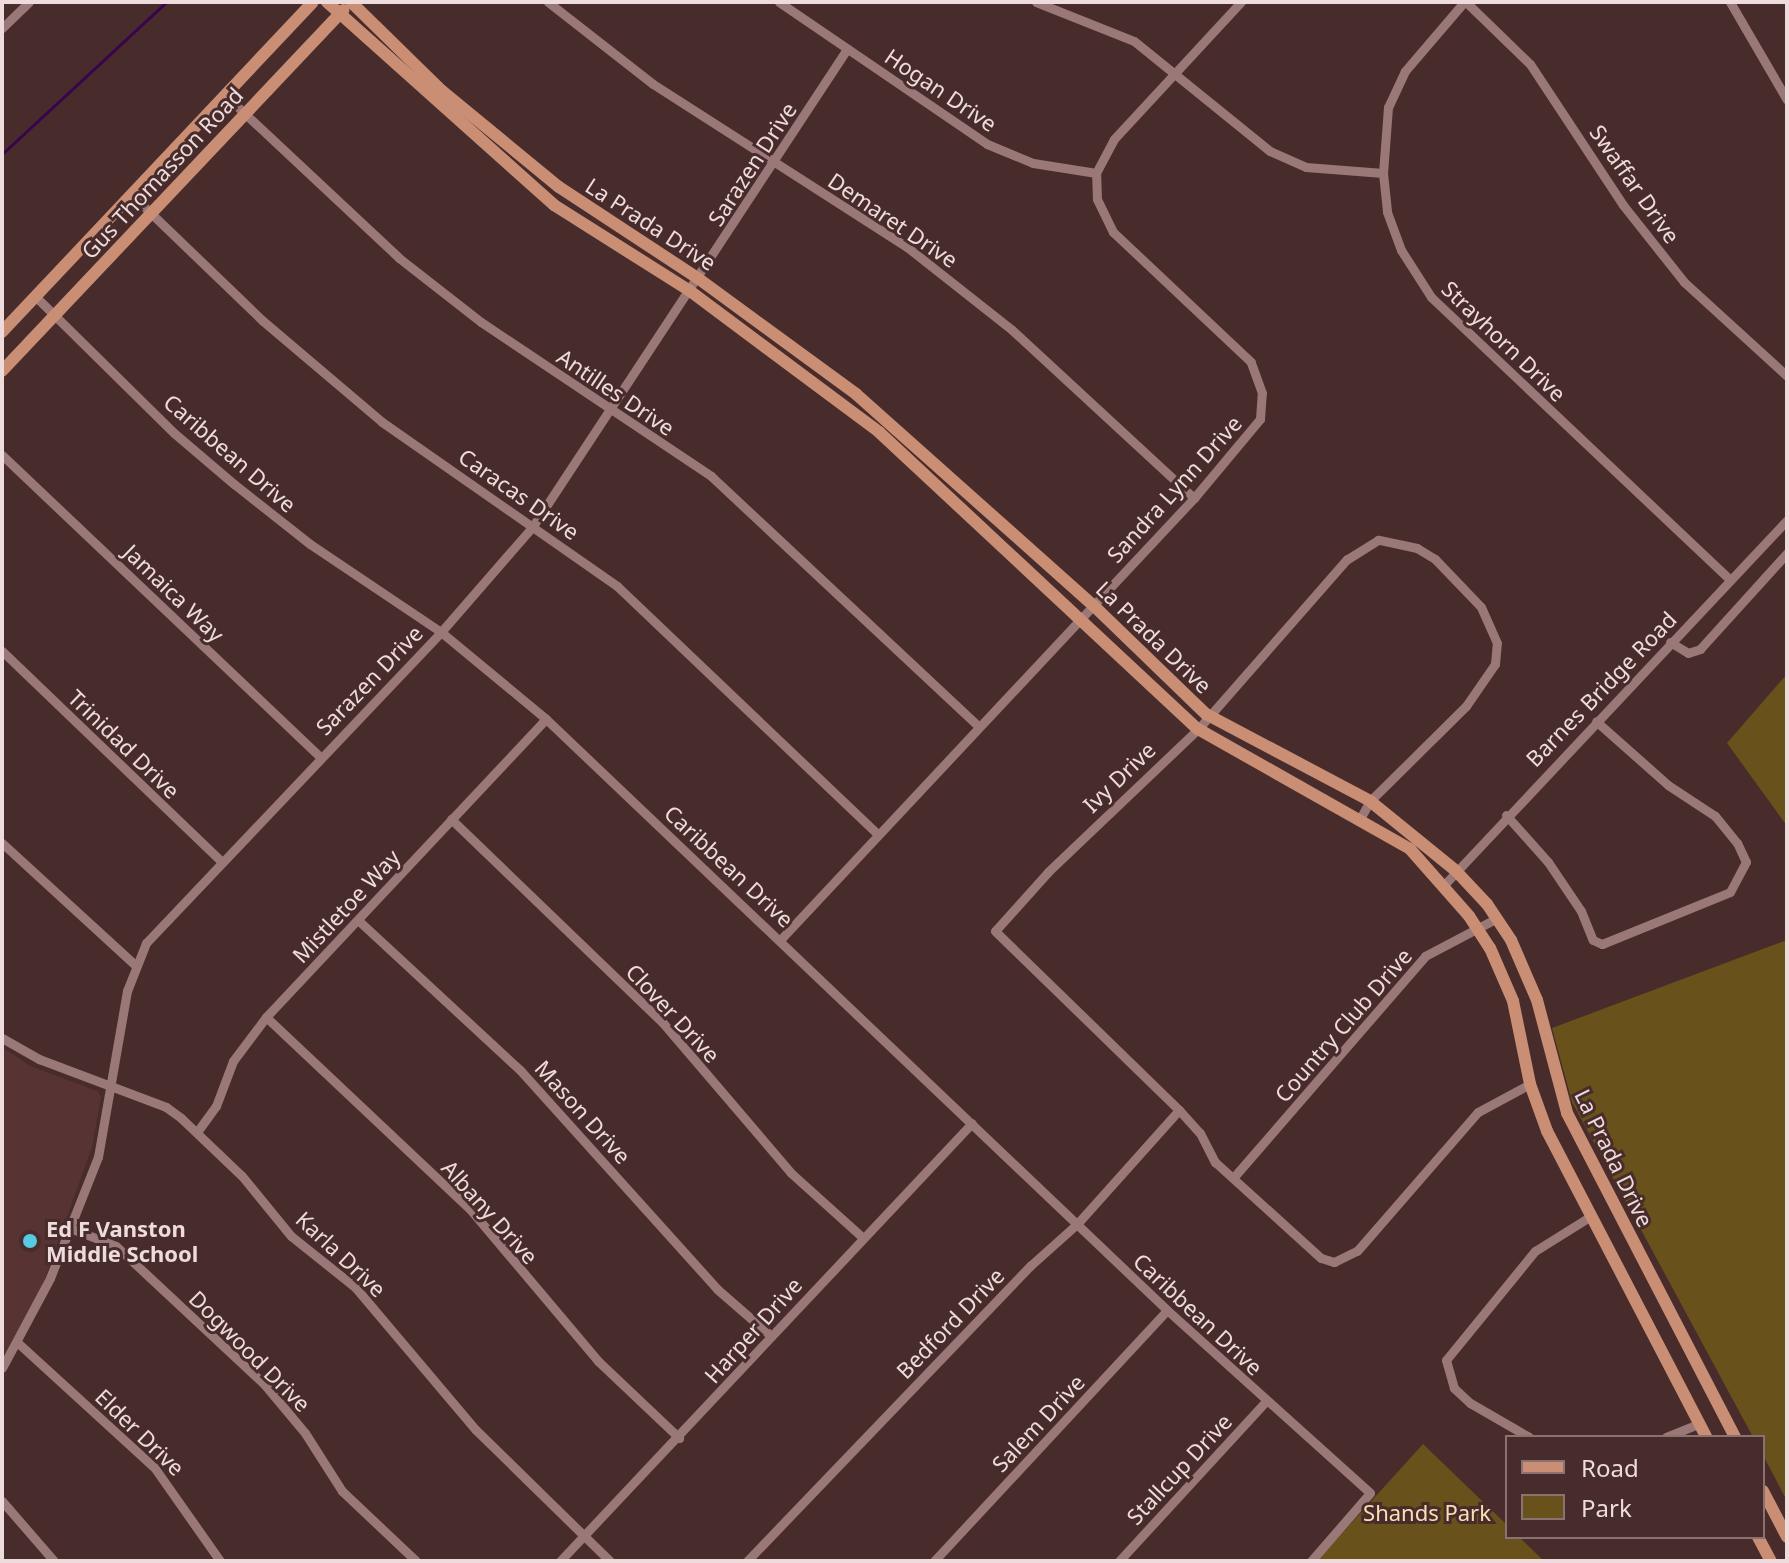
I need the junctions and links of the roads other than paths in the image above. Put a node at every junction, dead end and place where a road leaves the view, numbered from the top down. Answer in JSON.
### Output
{"nodes":[{"id":1,"x":29,"y":2,"type":"edge"},
{"id":2,"x":313,"y":2,"type":"edge"},
{"id":3,"x":327,"y":2,"type":"edge"},
{"id":4,"x":351,"y":2,"type":"edge"},
{"id":5,"x":548,"y":2,"type":"edge"},
{"id":6,"x":779,"y":2,"type":"edge"},
{"id":7,"x":1036,"y":2,"type":"edge"},
{"id":8,"x":1241,"y":2,"type":"edge"},
{"id":9,"x":1465,"y":2,"type":"edge"},
{"id":10,"x":1730,"y":2,"type":"edge"},
{"id":11,"x":1052,"y":5,"type":"edge"},
{"id":12,"x":339,"y":14,"type":"junction"},
{"id":13,"x":2,"y":28,"type":"edge"},
{"id":14,"x":847,"y":49,"type":"junction"},
{"id":15,"x":1176,"y":72,"type":"junction"},
{"id":16,"x":225,"y":95,"type":"junction"},
{"id":17,"x":451,"y":98,"type":"junction"},
{"id":18,"x":1787,"y":100,"type":"edge"},
{"id":19,"x":442,"y":109,"type":"junction"},
{"id":20,"x":245,"y":113,"type":"junction"},
{"id":21,"x":775,"y":164,"type":"junction"},
{"id":22,"x":1096,"y":173,"type":"junction"},
{"id":23,"x":1383,"y":173,"type":"junction"},
{"id":24,"x":131,"y":194,"type":"junction"},
{"id":25,"x":151,"y":213,"type":"junction"},
{"id":26,"x":699,"y":279,"type":"junction"},
{"id":27,"x":690,"y":291,"type":"junction"},
{"id":28,"x":37,"y":298,"type":"junction"},
{"id":29,"x":55,"y":314,"type":"junction"},
{"id":30,"x":2,"y":332,"type":"edge"},
{"id":31,"x":2,"y":371,"type":"edge"},
{"id":32,"x":1787,"y":376,"type":"edge"},
{"id":33,"x":610,"y":410,"type":"junction"},
{"id":34,"x":2,"y":455,"type":"edge"},
{"id":35,"x":1194,"y":498,"type":"junction"},
{"id":36,"x":1787,"y":520,"type":"edge"},
{"id":37,"x":533,"y":526,"type":"junction"},
{"id":38,"x":1787,"y":553,"type":"edge"},
{"id":39,"x":1730,"y":580,"type":"junction"},
{"id":40,"x":1094,"y":606,"type":"junction"},
{"id":41,"x":1079,"y":620,"type":"junction"},
{"id":42,"x":441,"y":632,"type":"junction"},
{"id":43,"x":1670,"y":642,"type":"junction"},
{"id":44,"x":2,"y":651,"type":"edge"},
{"id":45,"x":1206,"y":714,"type":"junction"},
{"id":46,"x":546,"y":719,"type":"junction"},
{"id":47,"x":1596,"y":721,"type":"junction"},
{"id":48,"x":979,"y":727,"type":"junction"},
{"id":49,"x":1198,"y":729,"type":"junction"},
{"id":50,"x":1272,"y":752,"type":"junction"},
{"id":51,"x":320,"y":757,"type":"junction"},
{"id":52,"x":1262,"y":766,"type":"junction"},
{"id":53,"x":1370,"y":801,"type":"junction"},
{"id":54,"x":1506,"y":815,"type":"junction"},
{"id":55,"x":1361,"y":817,"type":"junction"},
{"id":56,"x":451,"y":819,"type":"junction"},
{"id":57,"x":877,"y":834,"type":"junction"},
{"id":58,"x":2,"y":843,"type":"edge"},
{"id":59,"x":221,"y":861,"type":"junction"},
{"id":60,"x":1456,"y":871,"type":"junction"},
{"id":61,"x":1443,"y":886,"type":"junction"},
{"id":62,"x":1497,"y":918,"type":"junction"},
{"id":63,"x":359,"y":921,"type":"junction"},
{"id":64,"x":1478,"y":928,"type":"junction"},
{"id":65,"x":781,"y":939,"type":"junction"},
{"id":66,"x":135,"y":965,"type":"junction"},
{"id":67,"x":266,"y":1017,"type":"junction"},
{"id":68,"x":2,"y":1038,"type":"edge"},
{"id":69,"x":1530,"y":1084,"type":"junction"},
{"id":70,"x":112,"y":1086,"type":"junction"},
{"id":71,"x":1179,"y":1110,"type":"junction"},
{"id":72,"x":972,"y":1123,"type":"junction"},
{"id":73,"x":1573,"y":1125,"type":"junction"},
{"id":74,"x":197,"y":1132,"type":"junction"},
{"id":75,"x":1552,"y":1142,"type":"junction"},
{"id":76,"x":1233,"y":1178,"type":"junction"},
{"id":77,"x":1591,"y":1216,"type":"junction"},
{"id":78,"x":1077,"y":1224,"type":"junction"},
{"id":79,"x":70,"y":1228,"type":"junction"},
{"id":80,"x":862,"y":1237,"type":"junction"},
{"id":81,"x":1167,"y":1310,"type":"junction"},
{"id":82,"x":771,"y":1336,"type":"junction"},
{"id":83,"x":18,"y":1343,"type":"junction"},
{"id":84,"x":2,"y":1368,"type":"edge"},
{"id":85,"x":1265,"y":1402,"type":"junction"},
{"id":86,"x":1699,"y":1424,"type":"junction"},
{"id":87,"x":1526,"y":1435,"type":"edge"},
{"id":88,"x":1671,"y":1435,"type":"edge"},
{"id":89,"x":1705,"y":1435,"type":"edge"},
{"id":90,"x":1734,"y":1435,"type":"edge"},
{"id":91,"x":679,"y":1438,"type":"junction"},
{"id":92,"x":1765,"y":1495,"type":"edge"},
{"id":93,"x":2,"y":1501,"type":"edge"},
{"id":94,"x":584,"y":1535,"type":"junction"},
{"id":95,"x":1787,"y":1537,"type":"edge"},
{"id":96,"x":1759,"y":1539,"type":"edge"},
{"id":97,"x":54,"y":1561,"type":"edge"},
{"id":98,"x":220,"y":1561,"type":"edge"},
{"id":99,"x":416,"y":1561,"type":"edge"},
{"id":100,"x":560,"y":1561,"type":"edge"},
{"id":101,"x":610,"y":1561,"type":"edge"},
{"id":102,"x":747,"y":1561,"type":"edge"},
{"id":103,"x":934,"y":1561,"type":"edge"},
{"id":104,"x":1119,"y":1561,"type":"edge"},
{"id":105,"x":1311,"y":1561,"type":"edge"},
{"id":106,"x":1771,"y":1561,"type":"edge"}],
"edges":[{"from":1,"to":13,"type":"street"},
{"from":2,"to":16,"type":"main road","name":"Gus Thomasson Road"},
{"from":3,"to":12,"type":"main road","name":"La Prada Drive"},
{"from":4,"to":12,"type":"main road","name":"Gus Thomasson Road"},
{"from":4,"to":17,"type":"main road","name":"La Prada Drive"},
{"from":5,"to":21,"type":"street","name":"Demaret Drive"},
{"from":6,"to":14,"type":"street","name":"Hogan Drive"},
{"from":7,"to":11,"type":"street"},
{"from":8,"to":15,"type":"street"},
{"from":9,"to":23,"type":"street","name":"Strayhorn Drive"},
{"from":9,"to":32,"type":"street","name":"Swaffar Drive"},
{"from":10,"to":18,"type":"street"},
{"from":11,"to":15,"type":"street"},
{"from":12,"to":19,"type":"main road","name":"La Prada Drive"},
{"from":12,"to":20,"type":"main road","name":"Gus Thomasson Road"},
{"from":14,"to":21,"type":"street","name":"Sarazen Drive"},
{"from":14,"to":22,"type":"street","name":"Hogan Drive"},
{"from":15,"to":22,"type":"street"},
{"from":15,"to":23,"type":"street"},
{"from":16,"to":20,"type":"street","name":"Antilles Drive"},
{"from":16,"to":24,"type":"main road","name":"Gus Thomasson Road"},
{"from":17,"to":19,"type":"main road"},
{"from":17,"to":26,"type":"main road","name":"La Prada Drive"},
{"from":19,"to":27,"type":"main road","name":"La Prada Drive"},
{"from":20,"to":25,"type":"main road","name":"Gus Thomasson Road"},
{"from":20,"to":33,"type":"street","name":"Antilles Drive"},
{"from":21,"to":26,"type":"street","name":"Sarazen Drive"},
{"from":21,"to":35,"type":"street","name":"Demaret Drive"},
{"from":22,"to":35,"type":"street","name":"Sandra Lynn Drive"},
{"from":23,"to":39,"type":"street","name":"Strayhorn Drive"},
{"from":24,"to":25,"type":"street","name":"Caracas Drive"},
{"from":24,"to":28,"type":"main road","name":"Gus Thomasson Road"},
{"from":25,"to":29,"type":"main road","name":"Gus Thomasson Road"},
{"from":25,"to":37,"type":"street","name":"Caracas Drive"},
{"from":26,"to":27,"type":"street","name":"Sarazen Drive"},
{"from":26,"to":40,"type":"main road","name":"La Prada Drive"},
{"from":27,"to":33,"type":"street","name":"Sarazen Drive"},
{"from":27,"to":41,"type":"main road","name":"La Prada Drive"},
{"from":28,"to":29,"type":"street","name":"Caribbean Drive"},
{"from":28,"to":30,"type":"main road","name":"Gus Thomasson Road"},
{"from":29,"to":31,"type":"main road","name":"Gus Thomasson Road"},
{"from":29,"to":42,"type":"street","name":"Caribbean Drive"},
{"from":33,"to":37,"type":"street","name":"Sarazen Drive"},
{"from":33,"to":48,"type":"street","name":"Antilles Drive"},
{"from":34,"to":51,"type":"street","name":"Jamaica Way"},
{"from":35,"to":40,"type":"street","name":"Sandra Lynn Drive"},
{"from":36,"to":39,"type":"street","name":"Barnes Bridge Road"},
{"from":37,"to":42,"type":"street","name":"Sarazen Drive"},
{"from":37,"to":57,"type":"street","name":"Caracas Drive"},
{"from":38,"to":43,"type":"street"},
{"from":39,"to":43,"type":"street","name":"Barnes Bridge Road"},
{"from":40,"to":41,"type":"street","name":"Sandra Lynn Drive"},
{"from":40,"to":45,"type":"main road","name":"La Prada Drive"},
{"from":41,"to":48,"type":"street","name":"Sandra Lynn Drive"},
{"from":41,"to":49,"type":"main road","name":"La Prada Drive"},
{"from":42,"to":46,"type":"street","name":"Caribbean Drive"},
{"from":42,"to":51,"type":"street","name":"Sarazen Drive"},
{"from":43,"to":47,"type":"street","name":"Barnes Bridge Road"},
{"from":44,"to":59,"type":"street","name":"Trinidad Drive"},
{"from":45,"to":49,"type":"street","name":"Ivy Drive"},
{"from":45,"to":50,"type":"main road","name":"La Prada Drive"},
{"from":45,"to":53,"type":"street","name":"Ivy Drive"},
{"from":46,"to":56,"type":"street","name":"Mistletoe Way"},
{"from":46,"to":65,"type":"street","name":"Caribbean Drive"},
{"from":47,"to":54,"type":"street","name":"Barnes Bridge Road"},
{"from":47,"to":54,"type":"street"},
{"from":48,"to":57,"type":"street","name":"Sandra Lynn Drive"},
{"from":49,"to":52,"type":"main road","name":"La Prada Drive"},
{"from":49,"to":71,"type":"street","name":"Ivy Drive"},
{"from":50,"to":52,"type":"main road"},
{"from":50,"to":53,"type":"main road","name":"La Prada Drive"},
{"from":51,"to":59,"type":"street","name":"Sarazen Drive"},
{"from":52,"to":55,"type":"main road","name":"La Prada Drive"},
{"from":53,"to":55,"type":"street","name":"Ivy Drive"},
{"from":53,"to":60,"type":"main road","name":"La Prada Drive"},
{"from":54,"to":60,"type":"street","name":"Barnes Bridge Road"},
{"from":55,"to":61,"type":"main road","name":"La Prada Drive"},
{"from":56,"to":63,"type":"street","name":"Mistletoe Way"},
{"from":56,"to":80,"type":"street","name":"Clover Drive"},
{"from":57,"to":65,"type":"street","name":"Sandra Lynn Drive"},
{"from":58,"to":66,"type":"street"},
{"from":59,"to":66,"type":"street","name":"Sarazen Drive"},
{"from":60,"to":61,"type":"street","name":"Barnes Bridge Road"},
{"from":60,"to":62,"type":"main road","name":"La Prada Drive"},
{"from":61,"to":64,"type":"main road","name":"La Prada Drive"},
{"from":62,"to":64,"type":"street","name":"Country Club Drive"},
{"from":62,"to":73,"type":"main road","name":"La Prada Drive"},
{"from":63,"to":67,"type":"street","name":"Mistletoe Way"},
{"from":63,"to":82,"type":"street","name":"Mason Drive"},
{"from":64,"to":69,"type":"main road","name":"La Prada Drive"},
{"from":64,"to":76,"type":"street","name":"Country Club Drive"},
{"from":65,"to":72,"type":"street","name":"Caribbean Drive"},
{"from":66,"to":70,"type":"street","name":"Sarazen Drive"},
{"from":67,"to":74,"type":"street","name":"Mistletoe Way"},
{"from":67,"to":91,"type":"street","name":"Albany Drive"},
{"from":68,"to":70,"type":"street","name":"Karla Drive"},
{"from":69,"to":75,"type":"main road","name":"La Prada Drive"},
{"from":69,"to":76,"type":"street","name":"Ivy Drive"},
{"from":70,"to":74,"type":"street","name":"Karla Drive"},
{"from":70,"to":79,"type":"street","name":"Sarazen Drive"},
{"from":71,"to":76,"type":"street","name":"Ivy Drive"},
{"from":71,"to":78,"type":"street","name":"Bedford Drive"},
{"from":72,"to":78,"type":"street","name":"Caribbean Drive"},
{"from":72,"to":80,"type":"street","name":"Harper Drive"},
{"from":73,"to":75,"type":"main road"},
{"from":73,"to":90,"type":"main road","name":"La Prada Drive"},
{"from":74,"to":94,"type":"street","name":"Karla Drive"},
{"from":75,"to":77,"type":"main road","name":"La Prada Drive"},
{"from":77,"to":86,"type":"main road","name":"La Prada Drive"},
{"from":77,"to":87,"type":"street"},
{"from":78,"to":81,"type":"street","name":"Caribbean Drive"},
{"from":78,"to":102,"type":"street","name":"Bedford Drive"},
{"from":79,"to":83,"type":"street","name":"Sarazen Drive"},
{"from":79,"to":99,"type":"street","name":"Dogwood Drive"},
{"from":80,"to":82,"type":"street","name":"Harper Drive"},
{"from":81,"to":85,"type":"street","name":"Caribbean Drive"},
{"from":81,"to":103,"type":"street","name":"Salem Drive"},
{"from":82,"to":91,"type":"street","name":"Harper Drive"},
{"from":83,"to":84,"type":"street","name":"Sarazen Drive"},
{"from":83,"to":98,"type":"street","name":"Elder Drive"},
{"from":85,"to":104,"type":"street","name":"Stallcup Drive"},
{"from":85,"to":105,"type":"street","name":"Caribbean Drive"},
{"from":86,"to":88,"type":"street"},
{"from":86,"to":89,"type":"main road","name":"La Prada Drive"},
{"from":91,"to":94,"type":"street","name":"Harper Drive"},
{"from":92,"to":95,"type":"main road"},
{"from":93,"to":97,"type":"street"},
{"from":94,"to":100,"type":"street","name":"Harper Drive"},
{"from":94,"to":101,"type":"street","name":"Karla Drive"},
{"from":96,"to":106,"type":"main road"}]}
